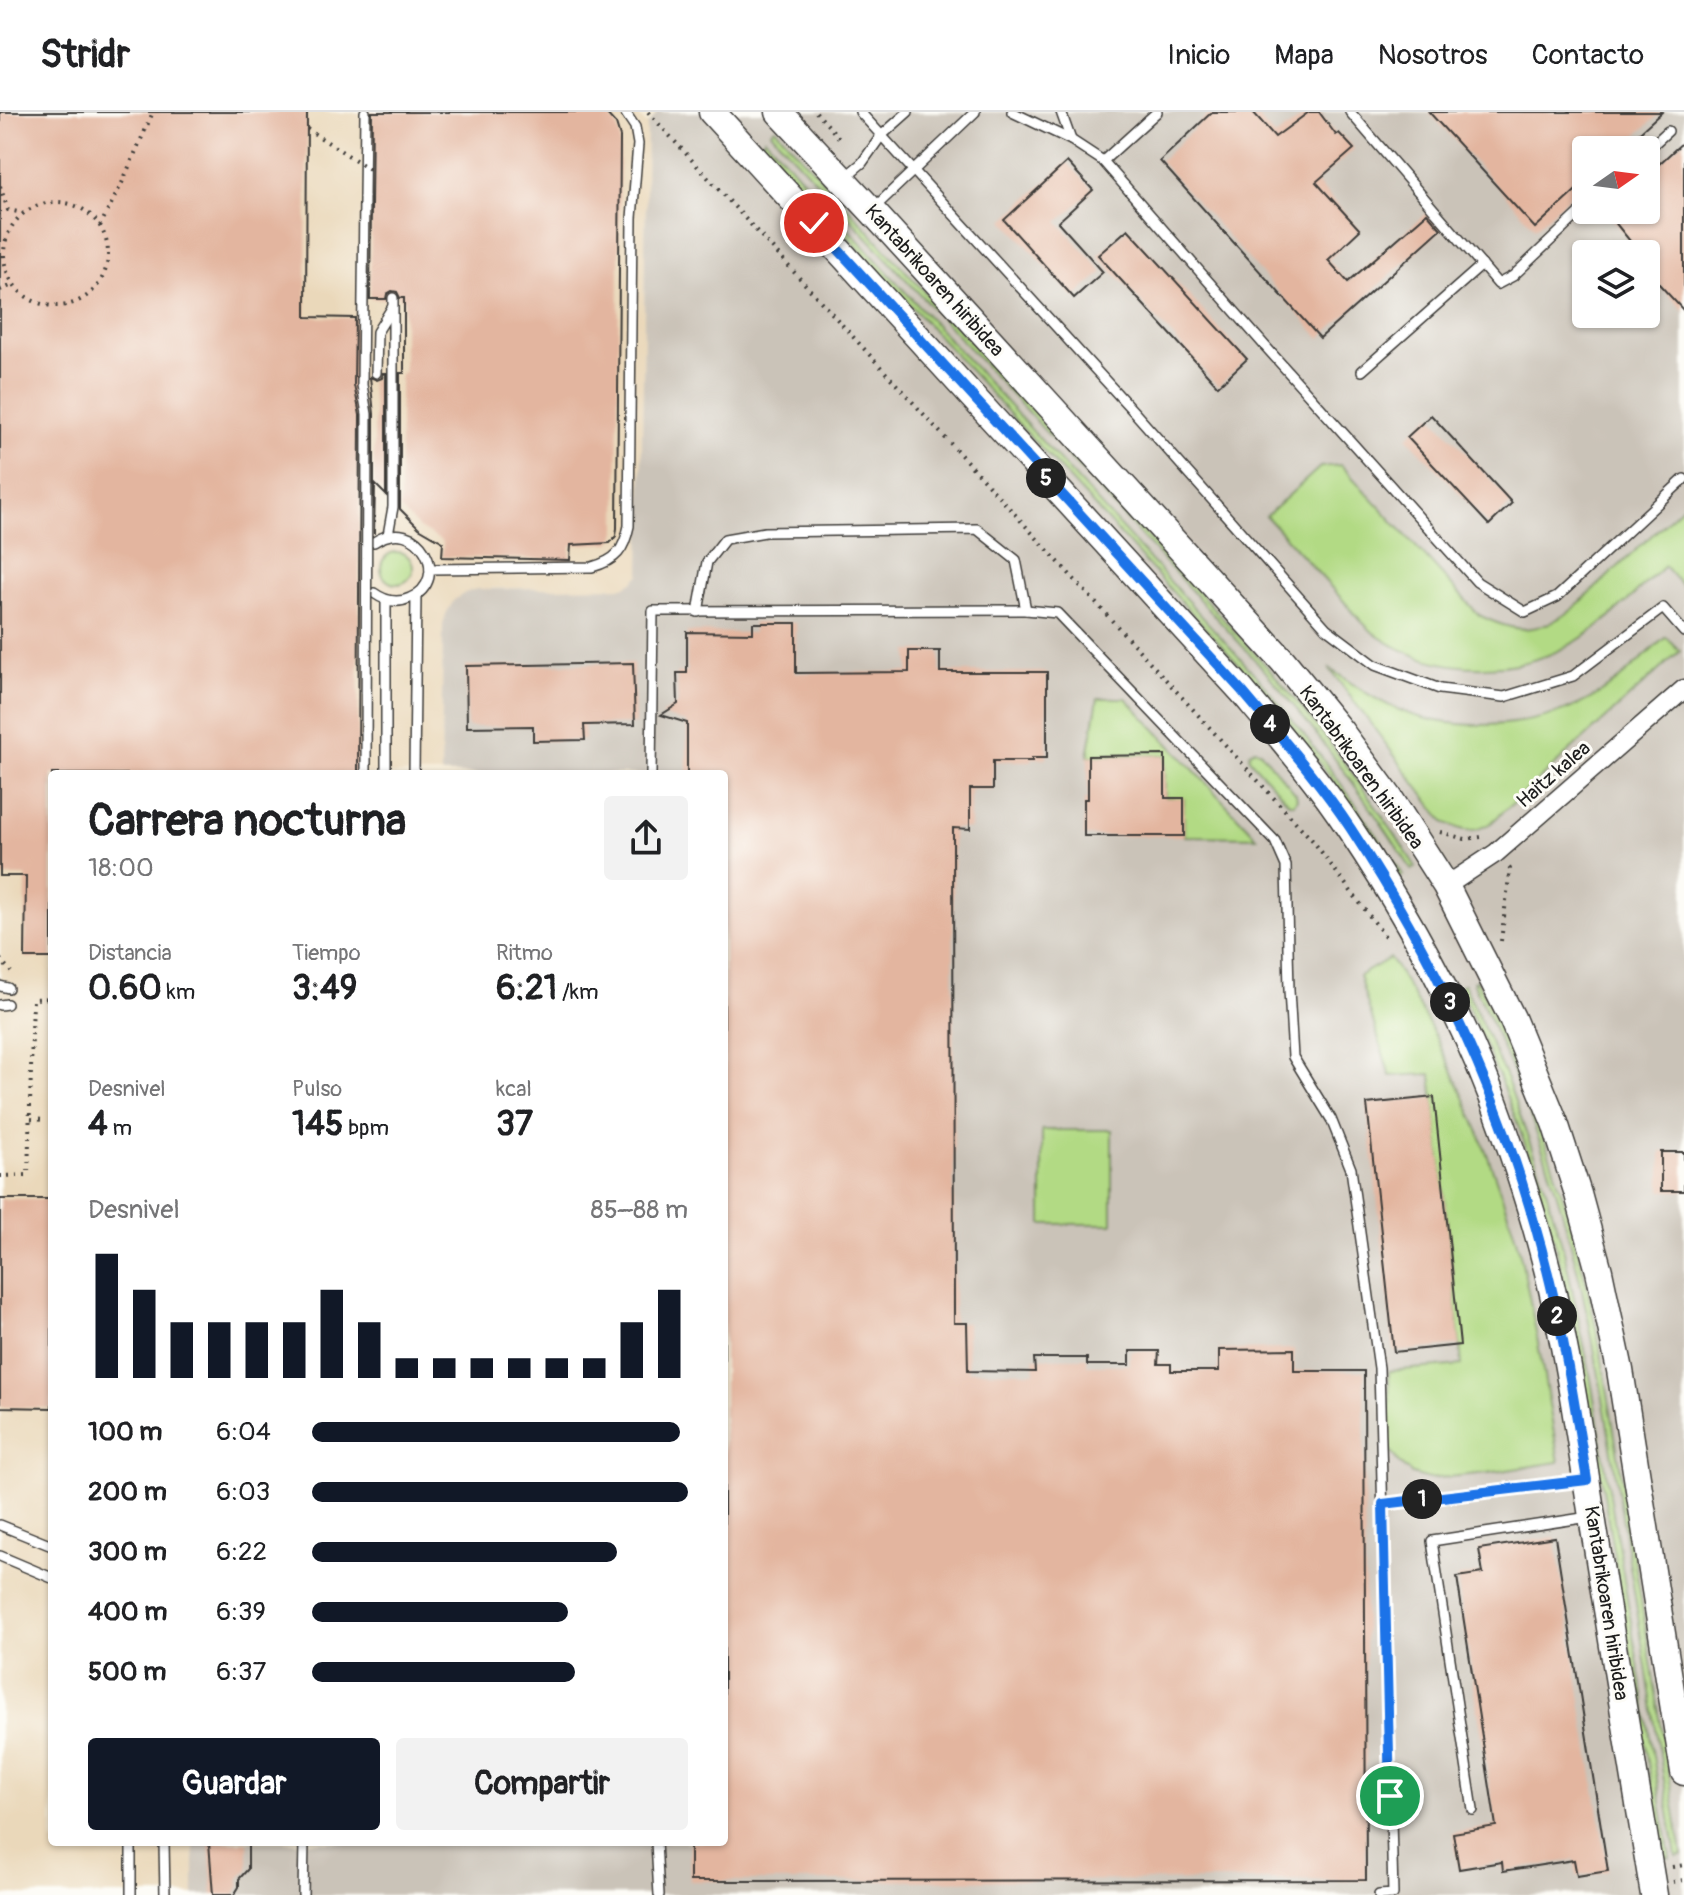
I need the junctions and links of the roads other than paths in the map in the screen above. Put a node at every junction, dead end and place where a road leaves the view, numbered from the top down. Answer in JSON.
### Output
{"nodes":[{"id":1,"x":365,"y":112,"type":"edge"},
{"id":2,"x":625,"y":112,"type":"edge"},
{"id":3,"x":712,"y":112,"type":"edge"},
{"id":4,"x":779,"y":112,"type":"edge"},
{"id":5,"x":860,"y":112,"type":"edge"},
{"id":6,"x":908,"y":112,"type":"edge"},
{"id":7,"x":975,"y":112,"type":"edge"},
{"id":8,"x":1012,"y":112,"type":"edge"},
{"id":9,"x":1061,"y":112,"type":"edge"},
{"id":10,"x":1157,"y":112,"type":"edge"},
{"id":11,"x":1350,"y":112,"type":"edge"},
{"id":12,"x":1668,"y":131,"type":"dead end"},
{"id":13,"x":881,"y":136,"type":"junction"},
{"id":14,"x":1660,"y":138,"type":"edge"},
{"id":15,"x":1071,"y":140,"type":"junction"},
{"id":16,"x":1103,"y":161,"type":"junction"},
{"id":17,"x":914,"y":171,"type":"junction"},
{"id":18,"x":842,"y":180,"type":"junction"},
{"id":19,"x":871,"y":210,"type":"junction"},
{"id":20,"x":1572,"y":220,"type":"edge"},
{"id":21,"x":1482,"y":265,"type":"junction"},
{"id":22,"x":1362,"y":371,"type":"dead end"},
{"id":23,"x":376,"y":373,"type":"dead end"},
{"id":24,"x":1684,"y":479,"type":"edge"},
{"id":25,"x":388,"y":535,"type":"junction"},
{"id":26,"x":374,"y":542,"type":"dead end"},
{"id":27,"x":430,"y":569,"type":"junction"},
{"id":28,"x":374,"y":593,"type":"dead end"},
{"id":29,"x":416,"y":595,"type":"junction"},
{"id":30,"x":386,"y":600,"type":"junction"},
{"id":31,"x":1026,"y":610,"type":"junction"},
{"id":32,"x":698,"y":612,"type":"junction"},
{"id":33,"x":1684,"y":632,"type":"edge"},
{"id":34,"x":1684,"y":689,"type":"edge"},
{"id":35,"x":366,"y":770,"type":"edge"},
{"id":36,"x":386,"y":770,"type":"edge"},
{"id":37,"x":414,"y":770,"type":"edge"},
{"id":38,"x":651,"y":770,"type":"edge"},
{"id":39,"x":1446,"y":886,"type":"junction"},
{"id":40,"x":1587,"y":1480,"type":"junction"},
{"id":41,"x":1383,"y":1504,"type":"junction"},
{"id":42,"x":1593,"y":1517,"type":"junction"},
{"id":43,"x":0,"y":1525,"type":"edge"},
{"id":44,"x":48,"y":1544,"type":"edge"},
{"id":45,"x":0,"y":1556,"type":"edge"},
{"id":46,"x":48,"y":1576,"type":"edge"},
{"id":47,"x":1684,"y":1772,"type":"edge"},
{"id":48,"x":1473,"y":1810,"type":"dead end"},
{"id":49,"x":131,"y":1846,"type":"edge"},
{"id":50,"x":164,"y":1846,"type":"edge"},
{"id":51,"x":304,"y":1846,"type":"edge"},
{"id":52,"x":656,"y":1846,"type":"edge"},
{"id":53,"x":131,"y":1895,"type":"edge"},
{"id":54,"x":165,"y":1895,"type":"edge"},
{"id":55,"x":303,"y":1895,"type":"edge"},
{"id":56,"x":659,"y":1895,"type":"edge"},
{"id":57,"x":1379,"y":1895,"type":"edge"},
{"id":58,"x":1654,"y":1895,"type":"edge"}],
"edges":[{"from":1,"to":35,"type":"lane","bridge":true},
{"from":2,"to":27,"type":"lane"},
{"from":3,"to":40,"type":"main road","name":"Kantabrikoaren hiribidea"},
{"from":4,"to":18,"type":"main road","name":"Kantabrikoaren hiribidea"},
{"from":5,"to":13,"type":"lane"},
{"from":6,"to":13,"type":"lane"},
{"from":7,"to":17,"type":"lane"},
{"from":8,"to":15,"type":"lane"},
{"from":9,"to":15,"type":"lane"},
{"from":10,"to":16,"type":"lane"},
{"from":11,"to":21,"type":"lane"},
{"from":12,"to":14,"type":"lane"},
{"from":13,"to":17,"type":"lane"},
{"from":13,"to":18,"type":"lane"},
{"from":15,"to":16,"type":"lane"},
{"from":16,"to":24,"type":"lane"},
{"from":17,"to":19,"type":"lane"},
{"from":17,"to":33,"type":"lane"},
{"from":18,"to":19,"type":"main road","name":"Kantabrikoaren hiribidea"},
{"from":19,"to":39,"type":"main road","name":"Kantabrikoaren hiribidea"},
{"from":20,"to":21,"type":"lane"},
{"from":21,"to":22,"type":"lane"},
{"from":23,"to":25,"type":"lane"},
{"from":25,"to":26,"type":"lane"},
{"from":25,"to":27,"type":"lane"},
{"from":27,"to":29,"type":"lane"},
{"from":28,"to":30,"type":"lane"},
{"from":29,"to":30,"type":"lane"},
{"from":29,"to":37,"type":"lane"},
{"from":30,"to":36,"type":"lane"},
{"from":31,"to":32,"type":"lane"},
{"from":31,"to":32,"type":"lane"},
{"from":31,"to":41,"type":"lane"},
{"from":32,"to":38,"type":"lane"},
{"from":34,"to":39,"type":"street","name":"Haitz kalea"},
{"from":39,"to":47,"type":"main road","name":"Kantabrikoaren hiribidea"},
{"from":40,"to":41,"type":"lane"},
{"from":40,"to":42,"type":"main road","name":"Kantabrikoaren hiribidea"},
{"from":41,"to":57,"type":"lane"},
{"from":42,"to":48,"type":"lane"},
{"from":42,"to":58,"type":"main road","name":"Kantabrikoaren hiribidea"},
{"from":43,"to":44,"type":"lane"},
{"from":45,"to":46,"type":"lane"},
{"from":49,"to":53,"type":"lane"},
{"from":50,"to":54,"type":"lane"},
{"from":51,"to":55,"type":"lane"},
{"from":52,"to":56,"type":"lane"}]}
